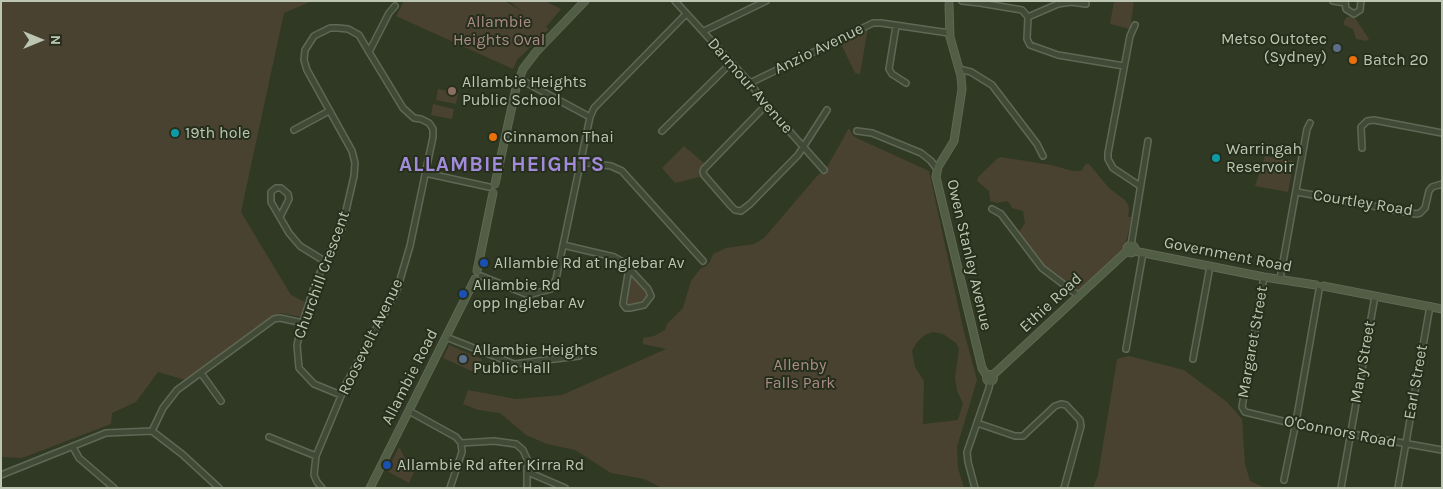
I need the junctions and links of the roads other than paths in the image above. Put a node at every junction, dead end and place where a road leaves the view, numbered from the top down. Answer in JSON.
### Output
{"nodes":[{"id":1,"x":585,"y":1,"type":"edge"},
{"id":2,"x":675,"y":1,"type":"edge"},
{"id":3,"x":766,"y":1,"type":"edge"},
{"id":4,"x":962,"y":1,"type":"edge"},
{"id":5,"x":1332,"y":1,"type":"edge"},
{"id":6,"x":1361,"y":1,"type":"edge"},
{"id":7,"x":950,"y":2,"type":"edge"},
{"id":8,"x":980,"y":2,"type":"edge"},
{"id":9,"x":1345,"y":2,"type":"edge"},
{"id":10,"x":1086,"y":4,"type":"dead end"},
{"id":11,"x":395,"y":6,"type":"dead end"},
{"id":12,"x":686,"y":14,"type":"junction"},
{"id":13,"x":1028,"y":17,"type":"junction"},
{"id":14,"x":896,"y":26,"type":"junction"},
{"id":15,"x":1135,"y":26,"type":"dead end"},
{"id":16,"x":704,"y":31,"type":"junction"},
{"id":17,"x":949,"y":33,"type":"junction"},
{"id":18,"x":369,"y":52,"type":"junction"},
{"id":19,"x":731,"y":63,"type":"junction"},
{"id":20,"x":1124,"y":66,"type":"junction"},
{"id":21,"x":959,"y":69,"type":"junction"},
{"id":22,"x":518,"y":81,"type":"junction"},
{"id":23,"x":750,"y":83,"type":"junction"},
{"id":24,"x":906,"y":83,"type":"dead end"},
{"id":25,"x":766,"y":105,"type":"junction"},
{"id":26,"x":827,"y":110,"type":"dead end"},
{"id":27,"x":330,"y":111,"type":"junction"},
{"id":28,"x":590,"y":117,"type":"junction"},
{"id":29,"x":1310,"y":123,"type":"dead end"},
{"id":30,"x":294,"y":130,"type":"dead end"},
{"id":31,"x":662,"y":131,"type":"dead end"},
{"id":32,"x":857,"y":131,"type":"dead end"},
{"id":33,"x":1442,"y":133,"type":"edge"},
{"id":34,"x":1148,"y":141,"type":"dead end"},
{"id":35,"x":803,"y":148,"type":"junction"},
{"id":36,"x":1362,"y":148,"type":"dead end"},
{"id":37,"x":1043,"y":156,"type":"dead end"},
{"id":38,"x":581,"y":162,"type":"junction"},
{"id":39,"x":937,"y":169,"type":"junction"},
{"id":40,"x":824,"y":170,"type":"dead end"},
{"id":41,"x":425,"y":173,"type":"junction"},
{"id":42,"x":1442,"y":184,"type":"edge"},
{"id":43,"x":1140,"y":186,"type":"junction"},
{"id":44,"x":493,"y":188,"type":"junction"},
{"id":45,"x":1297,"y":192,"type":"junction"},
{"id":46,"x":992,"y":209,"type":"dead end"},
{"id":47,"x":280,"y":217,"type":"junction"},
{"id":48,"x":563,"y":245,"type":"junction"},
{"id":49,"x":1131,"y":249,"type":"junction"},
{"id":50,"x":1143,"y":253,"type":"junction"},
{"id":51,"x":703,"y":261,"type":"dead end"},
{"id":52,"x":326,"y":262,"type":"junction"},
{"id":53,"x":1210,"y":266,"type":"junction"},
{"id":54,"x":629,"y":268,"type":"junction"},
{"id":55,"x":478,"y":276,"type":"junction"},
{"id":56,"x":1264,"y":277,"type":"junction"},
{"id":57,"x":1280,"y":279,"type":"junction"},
{"id":58,"x":1319,"y":287,"type":"junction"},
{"id":59,"x":1078,"y":296,"type":"junction"},
{"id":60,"x":1374,"y":296,"type":"junction"},
{"id":61,"x":1430,"y":306,"type":"junction"},
{"id":62,"x":1442,"y":308,"type":"edge"},
{"id":63,"x":303,"y":323,"type":"junction"},
{"id":64,"x":446,"y":337,"type":"junction"},
{"id":65,"x":1126,"y":349,"type":"dead end"},
{"id":66,"x":579,"y":356,"type":"dead end"},
{"id":67,"x":1193,"y":359,"type":"dead end"},
{"id":68,"x":201,"y":373,"type":"junction"},
{"id":69,"x":990,"y":377,"type":"junction"},
{"id":70,"x":341,"y":395,"type":"junction"},
{"id":71,"x":221,"y":401,"type":"dead end"},
{"id":72,"x":1242,"y":407,"type":"joint"},
{"id":73,"x":409,"y":411,"type":"junction"},
{"id":74,"x":977,"y":423,"type":"junction"},
{"id":75,"x":1295,"y":424,"type":"junction"},
{"id":76,"x":152,"y":431,"type":"junction"},
{"id":77,"x":1350,"y":434,"type":"junction"},
{"id":78,"x":270,"y":437,"type":"dead end"},
{"id":79,"x":461,"y":443,"type":"junction"},
{"id":80,"x":1405,"y":444,"type":"junction"},
{"id":81,"x":73,"y":447,"type":"junction"},
{"id":82,"x":1442,"y":450,"type":"edge"},
{"id":83,"x":316,"y":456,"type":"junction"},
{"id":84,"x":528,"y":472,"type":"junction"},
{"id":85,"x":1,"y":475,"type":"edge"},
{"id":86,"x":1284,"y":480,"type":"dead end"},
{"id":87,"x":114,"y":488,"type":"edge"},
{"id":88,"x":219,"y":488,"type":"edge"},
{"id":89,"x":322,"y":488,"type":"edge"},
{"id":90,"x":370,"y":488,"type":"edge"},
{"id":91,"x":450,"y":488,"type":"edge"},
{"id":92,"x":527,"y":488,"type":"edge"},
{"id":93,"x":565,"y":488,"type":"edge"},
{"id":94,"x":975,"y":488,"type":"edge"},
{"id":95,"x":1064,"y":488,"type":"edge"},
{"id":96,"x":1341,"y":488,"type":"edge"},
{"id":97,"x":1398,"y":488,"type":"edge"}],
"edges":[{"from":1,"to":22,"type":"street","name":"Allambie Road"},
{"from":2,"to":12,"type":"street","name":"Darmour Avenue"},
{"from":3,"to":16,"type":"street"},
{"from":4,"to":8,"type":"street"},
{"from":5,"to":9,"type":"street"},
{"from":6,"to":9,"type":"street"},
{"from":7,"to":17,"type":"street"},
{"from":8,"to":13,"type":"street"},
{"from":10,"to":13,"type":"street"},
{"from":11,"to":18,"type":"street"},
{"from":12,"to":16,"type":"street","name":"Darmour Avenue"},
{"from":12,"to":28,"type":"street"},
{"from":13,"to":20,"type":"street"},
{"from":14,"to":17,"type":"street","name":"Anzio Avenue"},
{"from":14,"to":23,"type":"street","name":"Anzio Avenue"},
{"from":14,"to":24,"type":"street"},
{"from":15,"to":20,"type":"street"},
{"from":16,"to":19,"type":"street","name":"Darmour Avenue"},
{"from":17,"to":21,"type":"street"},
{"from":18,"to":27,"type":"street","name":"Churchill Crescent"},
{"from":18,"to":41,"type":"street","name":"Roosevelt Avenue"},
{"from":19,"to":23,"type":"street","name":"Darmour Avenue"},
{"from":19,"to":31,"type":"street"},
{"from":20,"to":43,"type":"street"},
{"from":21,"to":37,"type":"street"},
{"from":21,"to":39,"type":"street"},
{"from":22,"to":28,"type":"street"},
{"from":22,"to":44,"type":"street","name":"Allambie Road"},
{"from":23,"to":25,"type":"street","name":"Darmour Avenue"},
{"from":25,"to":35,"type":"street","name":"Darmour Avenue"},
{"from":25,"to":35,"type":"street"},
{"from":26,"to":35,"type":"street"},
{"from":27,"to":30,"type":"street"},
{"from":27,"to":52,"type":"street","name":"Churchill Crescent"},
{"from":28,"to":38,"type":"street"},
{"from":29,"to":45,"type":"street"},
{"from":32,"to":39,"type":"street","name":"Owen Stanley Avenue"},
{"from":33,"to":36,"type":"street"},
{"from":34,"to":43,"type":"street"},
{"from":35,"to":40,"type":"street","name":"Darmour Avenue"},
{"from":38,"to":48,"type":"street"},
{"from":38,"to":51,"type":"street"},
{"from":39,"to":69,"type":"street","name":"Owen Stanley Avenue"},
{"from":41,"to":44,"type":"street"},
{"from":41,"to":70,"type":"street","name":"Roosevelt Avenue"},
{"from":42,"to":45,"type":"street","name":"Courtley Road"},
{"from":43,"to":49,"type":"street"},
{"from":44,"to":55,"type":"street","name":"Allambie Road"},
{"from":45,"to":57,"type":"street"},
{"from":46,"to":59,"type":"street"},
{"from":47,"to":47,"type":"street"},
{"from":47,"to":52,"type":"street"},
{"from":48,"to":54,"type":"street"},
{"from":48,"to":55,"type":"street"},
{"from":49,"to":50,"type":"street","name":"Government Road"},
{"from":49,"to":59,"type":"street","name":"Ethie Road"},
{"from":50,"to":53,"type":"street","name":"Government Road"},
{"from":50,"to":65,"type":"street"},
{"from":52,"to":63,"type":"street","name":"Churchill Crescent"},
{"from":53,"to":56,"type":"street","name":"Government Road"},
{"from":53,"to":67,"type":"street"},
{"from":54,"to":54,"type":"street"},
{"from":55,"to":64,"type":"street","name":"Allambie Road"},
{"from":56,"to":57,"type":"street","name":"Government Road"},
{"from":56,"to":72,"type":"street","name":"Margaret Street"},
{"from":57,"to":58,"type":"street","name":"Government Road"},
{"from":58,"to":60,"type":"street","name":"Government Road"},
{"from":58,"to":75,"type":"street"},
{"from":59,"to":69,"type":"street","name":"Ethie Road"},
{"from":60,"to":61,"type":"street","name":"Government Road"},
{"from":60,"to":77,"type":"street","name":"Mary Street"},
{"from":61,"to":62,"type":"street","name":"Government Road"},
{"from":61,"to":80,"type":"street","name":"Earl Street"},
{"from":63,"to":68,"type":"street"},
{"from":63,"to":70,"type":"street","name":"Churchill Crescent"},
{"from":64,"to":66,"type":"street"},
{"from":64,"to":73,"type":"street","name":"Allambie Road"},
{"from":68,"to":71,"type":"street"},
{"from":68,"to":76,"type":"street"},
{"from":69,"to":74,"type":"street"},
{"from":70,"to":83,"type":"street","name":"Roosevelt Avenue"},
{"from":72,"to":75,"type":"street","name":"O'Connors Road"},
{"from":73,"to":79,"type":"street"},
{"from":73,"to":90,"type":"street","name":"Allambie Road"},
{"from":74,"to":94,"type":"street"},
{"from":74,"to":95,"type":"street"},
{"from":75,"to":77,"type":"street","name":"O'Connors Road"},
{"from":75,"to":86,"type":"street"},
{"from":76,"to":81,"type":"street"},
{"from":76,"to":88,"type":"street"},
{"from":77,"to":80,"type":"street","name":"O'Connors Road"},
{"from":77,"to":96,"type":"street","name":"Mary Street"},
{"from":78,"to":83,"type":"street"},
{"from":79,"to":84,"type":"street"},
{"from":79,"to":91,"type":"street"},
{"from":80,"to":82,"type":"street","name":"O'Connors Road"},
{"from":80,"to":97,"type":"street","name":"Earl Street"},
{"from":81,"to":85,"type":"street"},
{"from":81,"to":87,"type":"street"},
{"from":83,"to":89,"type":"street","name":"Roosevelt Avenue"},
{"from":84,"to":92,"type":"street"},
{"from":84,"to":93,"type":"street"}]}
